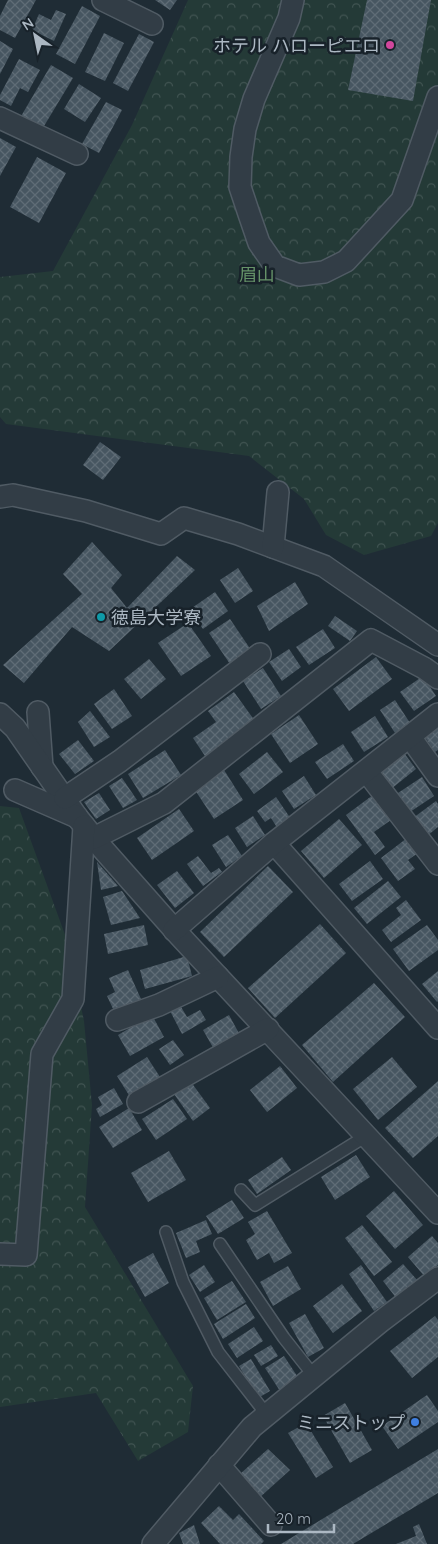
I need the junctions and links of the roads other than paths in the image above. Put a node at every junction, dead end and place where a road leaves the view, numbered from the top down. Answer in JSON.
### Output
{"nodes":[{"id":1,"x":103,"y":0,"type":"edge"},
{"id":2,"x":293,"y":0,"type":"edge"},
{"id":3,"x":152,"y":24,"type":"dead end"},
{"id":4,"x":438,"y":97,"type":"edge"},
{"id":5,"x":0,"y":118,"type":"edge"},
{"id":6,"x":77,"y":154,"type":"dead end"},
{"id":7,"x":278,"y":492,"type":"dead end"},
{"id":8,"x":0,"y":497,"type":"edge"},
{"id":9,"x":273,"y":547,"type":"junction"},
{"id":10,"x":438,"y":645,"type":"edge"},
{"id":11,"x":260,"y":654,"type":"dead end"},
{"id":12,"x":438,"y":678,"type":"edge"},
{"id":13,"x":38,"y":712,"type":"dead end"},
{"id":14,"x":0,"y":714,"type":"edge"},
{"id":15,"x":438,"y":714,"type":"edge"},
{"id":16,"x":410,"y":737,"type":"junction"},
{"id":17,"x":42,"y":768,"type":"junction"},
{"id":18,"x":367,"y":772,"type":"junction"},
{"id":19,"x":438,"y":776,"type":"edge"},
{"id":20,"x":15,"y":790,"type":"dead end"},
{"id":21,"x":65,"y":798,"type":"junction"},
{"id":22,"x":85,"y":827,"type":"junction"},
{"id":23,"x":274,"y":843,"type":"junction"},
{"id":24,"x":438,"y":864,"type":"edge"},
{"id":25,"x":174,"y":930,"type":"junction"},
{"id":26,"x":218,"y":977,"type":"junction"},
{"id":27,"x":117,"y":1020,"type":"dead end"},
{"id":28,"x":438,"y":1028,"type":"edge"},
{"id":29,"x":268,"y":1029,"type":"junction"},
{"id":30,"x":138,"y":1102,"type":"dead end"},
{"id":31,"x":366,"y":1136,"type":"junction"},
{"id":32,"x":241,"y":1190,"type":"dead end"},
{"id":33,"x":438,"y":1213,"type":"edge"},
{"id":34,"x":166,"y":1232,"type":"dead end"},
{"id":35,"x":220,"y":1244,"type":"dead end"},
{"id":36,"x":0,"y":1254,"type":"edge"},
{"id":37,"x":438,"y":1278,"type":"edge"},
{"id":38,"x":314,"y":1376,"type":"junction"},
{"id":39,"x":267,"y":1415,"type":"junction"},
{"id":40,"x":219,"y":1465,"type":"junction"},
{"id":41,"x":271,"y":1525,"type":"dead end"},
{"id":42,"x":153,"y":1544,"type":"edge"}],
"edges":[{"from":1,"to":3,"type":"street"},
{"from":2,"to":4,"type":"street"},
{"from":5,"to":6,"type":"street"},
{"from":7,"to":9,"type":"street"},
{"from":8,"to":9,"type":"street"},
{"from":9,"to":10,"type":"street"},
{"from":11,"to":21,"type":"street"},
{"from":12,"to":22,"type":"street"},
{"from":13,"to":17,"type":"street"},
{"from":14,"to":17,"type":"street"},
{"from":15,"to":16,"type":"street"},
{"from":16,"to":18,"type":"street"},
{"from":16,"to":19,"type":"street"},
{"from":17,"to":21,"type":"street"},
{"from":18,"to":23,"type":"street"},
{"from":18,"to":24,"type":"street"},
{"from":20,"to":22,"type":"street"},
{"from":21,"to":22,"type":"street"},
{"from":22,"to":25,"type":"street"},
{"from":22,"to":36,"type":"street"},
{"from":23,"to":25,"type":"street"},
{"from":23,"to":28,"type":"street"},
{"from":25,"to":26,"type":"street"},
{"from":26,"to":27,"type":"street"},
{"from":26,"to":29,"type":"street"},
{"from":29,"to":30,"type":"street"},
{"from":29,"to":31,"type":"street"},
{"from":31,"to":32,"type":"lane"},
{"from":31,"to":33,"type":"street"},
{"from":34,"to":39,"type":"lane"},
{"from":35,"to":38,"type":"lane"},
{"from":37,"to":38,"type":"street"},
{"from":38,"to":39,"type":"street"},
{"from":39,"to":40,"type":"street"},
{"from":40,"to":41,"type":"street"},
{"from":40,"to":42,"type":"street"}]}
